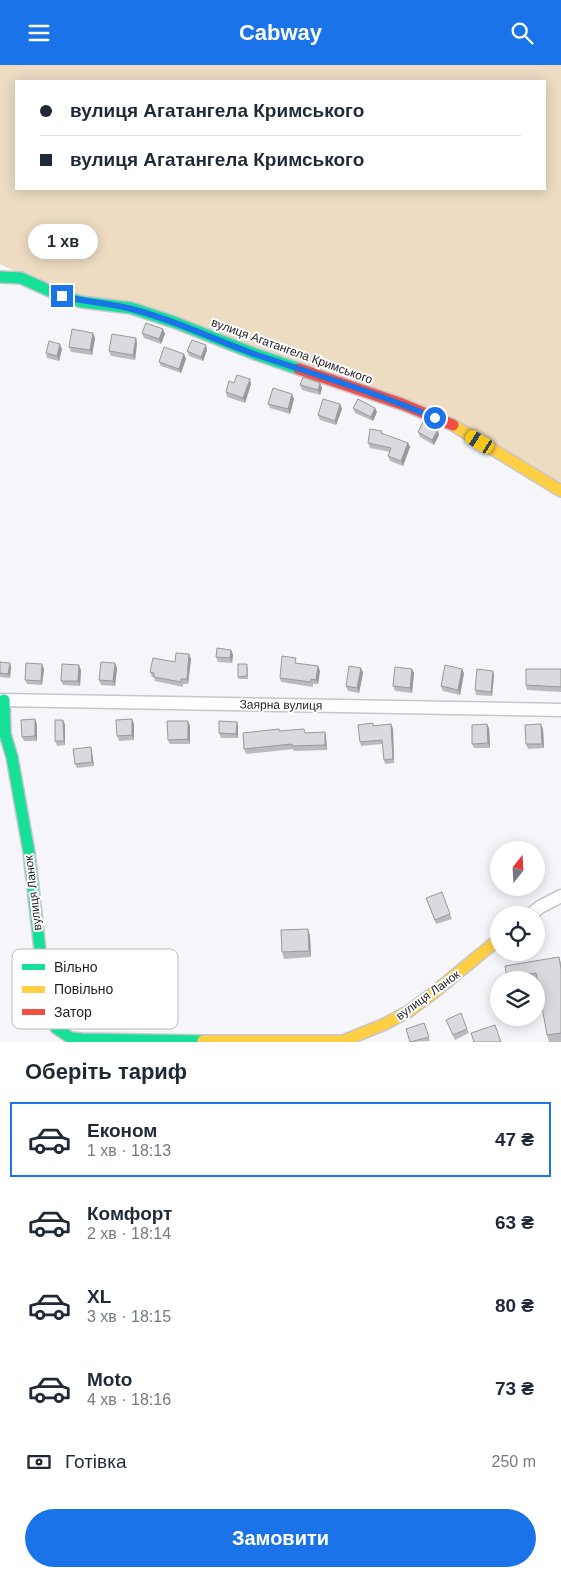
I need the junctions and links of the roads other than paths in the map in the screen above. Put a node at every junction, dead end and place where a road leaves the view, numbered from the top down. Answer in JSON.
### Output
{"nodes":[{"id":1,"x":0,"y":277,"type":"edge"},
{"id":2,"x":561,"y":491,"type":"edge"},
{"id":3,"x":2,"y":700,"type":"edge"},
{"id":4,"x":561,"y":710,"type":"edge"},
{"id":5,"x":561,"y":896,"type":"edge"},
{"id":6,"x":542,"y":906,"type":"edge"},
{"id":7,"x":490,"y":947,"type":"edge"},
{"id":8,"x":40,"y":949,"type":"edge"},
{"id":9,"x":58,"y":1029,"type":"edge"}],
"edges":[{"from":1,"to":2,"type":"street","name":"вулиця Агатангела Кримського"},
{"from":3,"to":4,"type":"street","name":"Заярна вулиця"},
{"from":3,"to":8,"type":"street","name":"вулиця Ланок"},
{"from":5,"to":6,"type":"street"},
{"from":7,"to":9,"type":"street","name":"вулиця Ланок"}]}
